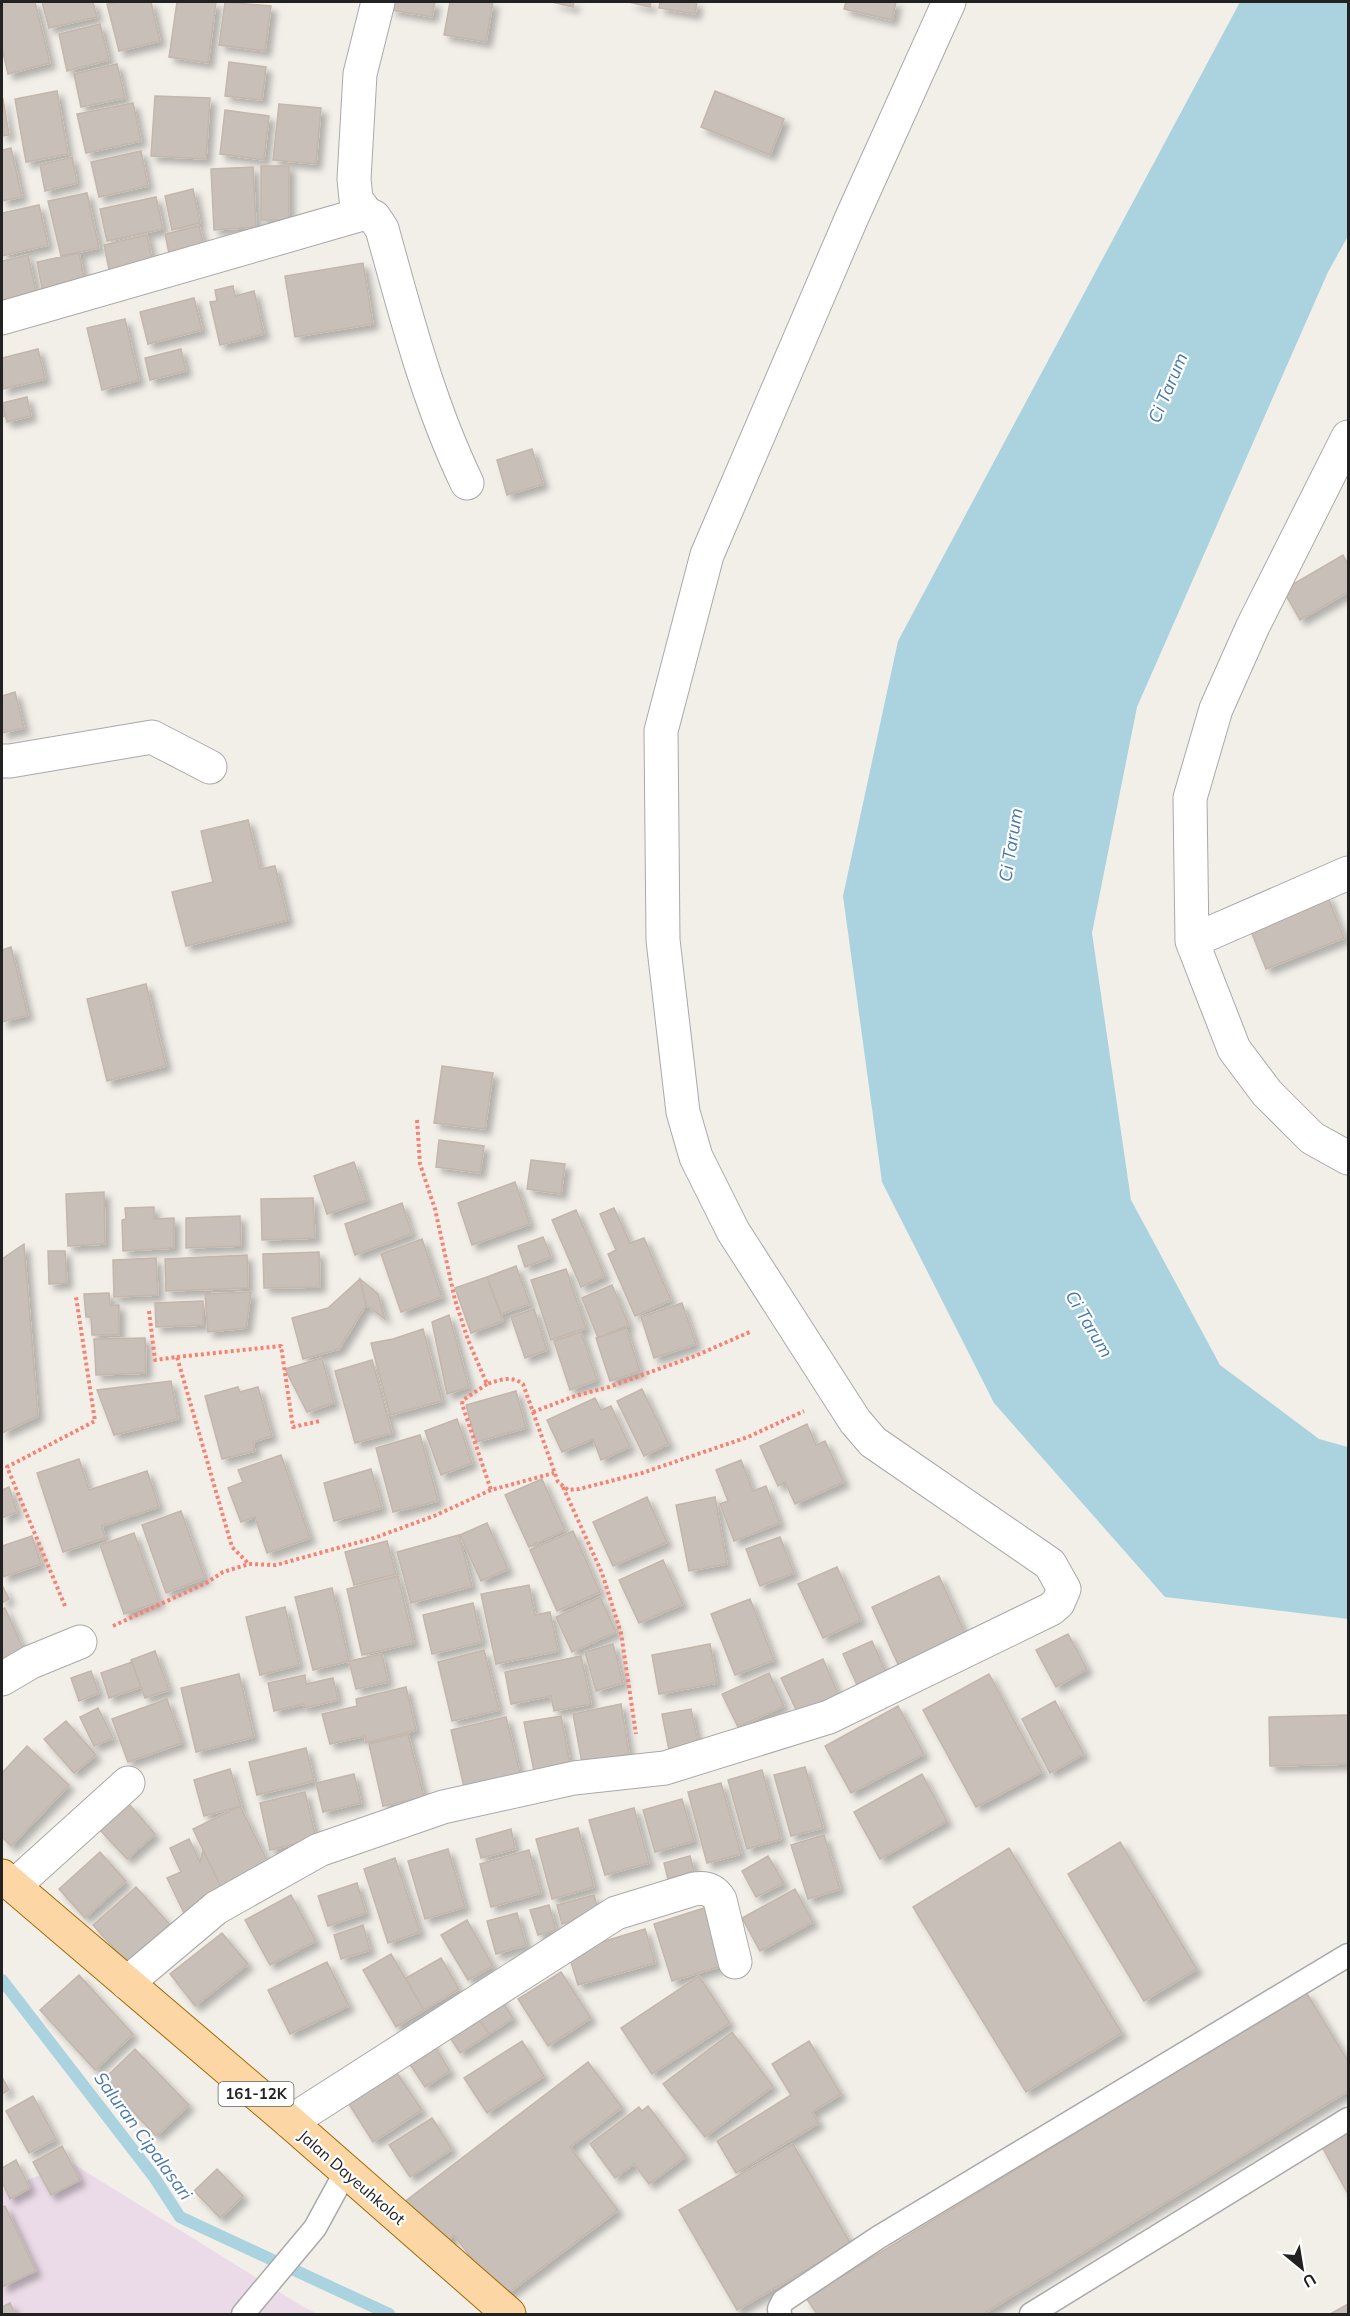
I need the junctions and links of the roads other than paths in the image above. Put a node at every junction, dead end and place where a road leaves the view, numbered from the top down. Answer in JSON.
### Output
{"nodes":[{"id":1,"x":378,"y":2,"type":"edge"},
{"id":2,"x":949,"y":2,"type":"edge"},
{"id":3,"x":366,"y":213,"type":"junction"},
{"id":4,"x":2,"y":318,"type":"edge"},
{"id":5,"x":1348,"y":437,"type":"edge"},
{"id":6,"x":467,"y":483,"type":"dead end"},
{"id":7,"x":2,"y":760,"type":"edge"},
{"id":8,"x":210,"y":767,"type":"dead end"},
{"id":9,"x":1348,"y":873,"type":"edge"},
{"id":10,"x":1192,"y":940,"type":"junction"},
{"id":11,"x":1348,"y":1158,"type":"edge"},
{"id":12,"x":80,"y":1642,"type":"road end"},
{"id":13,"x":2,"y":1679,"type":"edge"},
{"id":14,"x":128,"y":1783,"type":"dead end"},
{"id":15,"x":8,"y":1881,"type":"edge"},
{"id":16,"x":735,"y":1962,"type":"dead end"},
{"id":17,"x":1345,"y":1966,"type":"edge"},
{"id":18,"x":127,"y":1983,"type":"junction"},
{"id":19,"x":1348,"y":2119,"type":"edge"},
{"id":20,"x":290,"y":2122,"type":"junction"},
{"id":21,"x":346,"y":2171,"type":"junction"},
{"id":22,"x":243,"y":2314,"type":"edge"},
{"id":23,"x":509,"y":2314,"type":"edge"},
{"id":24,"x":780,"y":2314,"type":"edge"},
{"id":25,"x":1031,"y":2314,"type":"edge"}],
"edges":[{"from":1,"to":3,"type":"street"},
{"from":2,"to":18,"type":"street"},
{"from":3,"to":4,"type":"street"},
{"from":3,"to":6,"type":"street"},
{"from":5,"to":10,"type":"street"},
{"from":7,"to":8,"type":"street"},
{"from":9,"to":10,"type":"street"},
{"from":10,"to":11,"type":"street"},
{"from":12,"to":13,"type":"street"},
{"from":14,"to":15,"type":"street"},
{"from":15,"to":18,"type":"main road","name":"Jalan Dayeuhkolot","number":"161-12K"},
{"from":16,"to":20,"type":"street"},
{"from":17,"to":24,"type":"lane"},
{"from":18,"to":20,"type":"main road","name":"Jalan Dayeuhkolot","number":"161-12K"},
{"from":19,"to":25,"type":"lane"},
{"from":20,"to":21,"type":"main road","name":"Jalan Dayeuhkolot","number":"161-12K"},
{"from":21,"to":22,"type":"lane"},
{"from":21,"to":23,"type":"main road","name":"Jalan Dayeuhkolot","number":"161-12K"}]}
